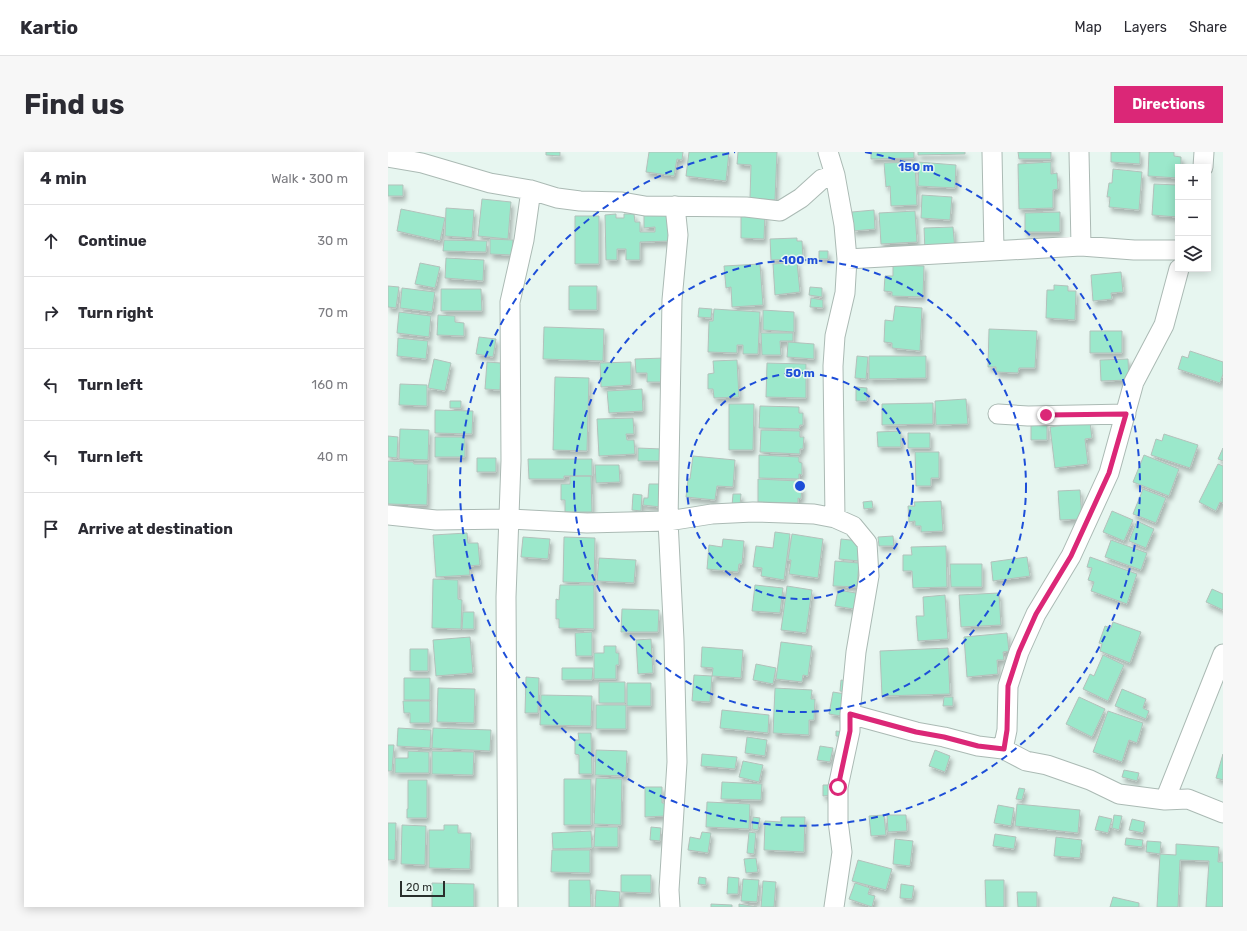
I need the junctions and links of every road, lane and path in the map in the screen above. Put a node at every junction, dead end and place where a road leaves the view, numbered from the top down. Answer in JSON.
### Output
{"nodes":[{"id":1,"x":828,"y":152,"type":"edge"},
{"id":2,"x":992,"y":152,"type":"edge"},
{"id":3,"x":1079,"y":152,"type":"edge"},
{"id":4,"x":1204,"y":152,"type":"edge"},
{"id":5,"x":388,"y":157,"type":"edge"},
{"id":6,"x":1203,"y":164,"type":"edge"},
{"id":7,"x":835,"y":175,"type":"junction"},
{"id":8,"x":531,"y":190,"type":"junction"},
{"id":9,"x":675,"y":206,"type":"junction"},
{"id":10,"x":1081,"y":246,"type":"junction"},
{"id":11,"x":994,"y":250,"type":"junction"},
{"id":12,"x":1175,"y":250,"type":"edge"},
{"id":13,"x":847,"y":259,"type":"junction"},
{"id":14,"x":1178,"y":272,"type":"edge"},
{"id":15,"x":998,"y":414,"type":"dead end"},
{"id":16,"x":1126,"y":414,"type":"junction"},
{"id":17,"x":388,"y":515,"type":"edge"},
{"id":18,"x":835,"y":518,"type":"junction"},
{"id":19,"x":510,"y":519,"type":"junction"},
{"id":20,"x":668,"y":521,"type":"junction"},
{"id":21,"x":1223,"y":654,"type":"edge"},
{"id":22,"x":850,"y":714,"type":"junction"},
{"id":23,"x":1004,"y":749,"type":"junction"},
{"id":24,"x":1165,"y":800,"type":"junction"},
{"id":25,"x":1223,"y":813,"type":"edge"},
{"id":26,"x":508,"y":907,"type":"edge"},
{"id":27,"x":670,"y":907,"type":"edge"},
{"id":28,"x":834,"y":907,"type":"edge"}],
"edges":[{"from":1,"to":7,"type":"street"},
{"from":2,"to":11,"type":"street"},
{"from":3,"to":10,"type":"street"},
{"from":4,"to":6,"type":"street"},
{"from":5,"to":8,"type":"street"},
{"from":7,"to":9,"type":"street"},
{"from":7,"to":13,"type":"street"},
{"from":8,"to":9,"type":"street"},
{"from":8,"to":19,"type":"street"},
{"from":9,"to":20,"type":"street"},
{"from":10,"to":11,"type":"street"},
{"from":10,"to":12,"type":"street"},
{"from":11,"to":13,"type":"street"},
{"from":13,"to":18,"type":"street"},
{"from":14,"to":16,"type":"street"},
{"from":15,"to":16,"type":"street"},
{"from":16,"to":23,"type":"street"},
{"from":17,"to":19,"type":"street"},
{"from":18,"to":20,"type":"street"},
{"from":18,"to":22,"type":"street"},
{"from":19,"to":20,"type":"street"},
{"from":19,"to":26,"type":"street"},
{"from":20,"to":27,"type":"street"},
{"from":21,"to":24,"type":"street"},
{"from":22,"to":23,"type":"street"},
{"from":22,"to":28,"type":"street"},
{"from":23,"to":24,"type":"street"},
{"from":24,"to":25,"type":"street"}]}
